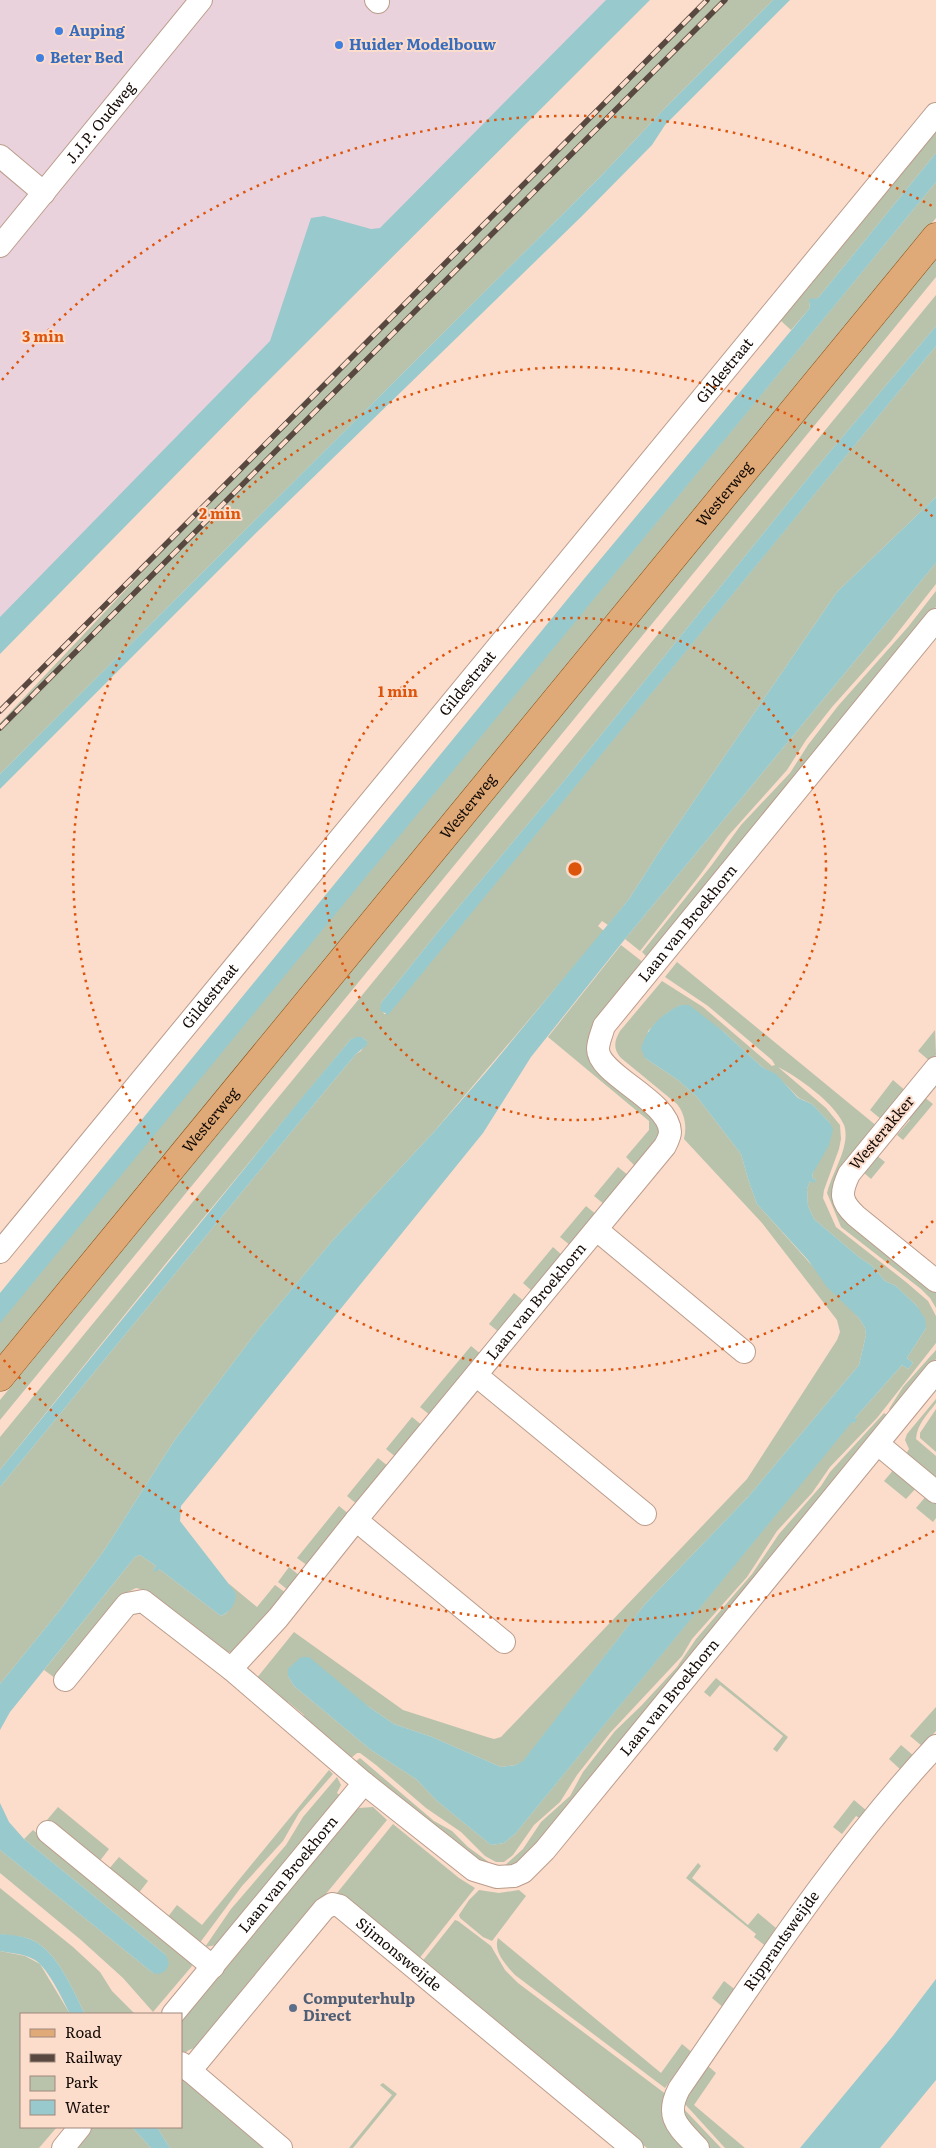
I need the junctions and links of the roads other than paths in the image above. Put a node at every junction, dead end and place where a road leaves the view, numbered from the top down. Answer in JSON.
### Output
{"nodes":[{"id":1,"x":200,"y":0,"type":"edge"},
{"id":2,"x":936,"y":114,"type":"edge"},
{"id":3,"x":0,"y":156,"type":"edge"},
{"id":4,"x":44,"y":192,"type":"junction"},
{"id":5,"x":936,"y":237,"type":"edge"},
{"id":6,"x":0,"y":246,"type":"edge"},
{"id":7,"x":936,"y":620,"type":"edge"},
{"id":8,"x":936,"y":1068,"type":"edge"},
{"id":9,"x":597,"y":1230,"type":"junction"},
{"id":10,"x":0,"y":1252,"type":"edge"},
{"id":11,"x":936,"y":1281,"type":"edge"},
{"id":12,"x":744,"y":1352,"type":"dead end"},
{"id":13,"x":936,"y":1372,"type":"edge"},
{"id":14,"x":476,"y":1375,"type":"junction"},
{"id":15,"x":0,"y":1376,"type":"edge"},
{"id":16,"x":878,"y":1444,"type":"junction"},
{"id":17,"x":936,"y":1492,"type":"edge"},
{"id":18,"x":645,"y":1514,"type":"dead end"},
{"id":19,"x":356,"y":1520,"type":"junction"},
{"id":20,"x":504,"y":1642,"type":"dead end"},
{"id":21,"x":231,"y":1669,"type":"junction"},
{"id":22,"x":66,"y":1680,"type":"dead end"},
{"id":23,"x":936,"y":1746,"type":"edge"},
{"id":24,"x":364,"y":1783,"type":"junction"},
{"id":25,"x":48,"y":1832,"type":"dead end"},
{"id":26,"x":213,"y":1967,"type":"junction"},
{"id":27,"x":174,"y":2013,"type":"edge"},
{"id":28,"x":186,"y":2067,"type":"edge"},
{"id":29,"x":79,"y":2128,"type":"edge"},
{"id":30,"x":63,"y":2148,"type":"edge"},
{"id":31,"x":281,"y":2148,"type":"edge"},
{"id":32,"x":632,"y":2148,"type":"edge"},
{"id":33,"x":698,"y":2148,"type":"edge"}],
"edges":[{"from":1,"to":4,"type":"street","name":"J.J.P. Oudweg"},
{"from":2,"to":10,"type":"street","name":"Gildestraat"},
{"from":3,"to":4,"type":"street"},
{"from":4,"to":6,"type":"street","name":"J.J.P. Oudweg"},
{"from":5,"to":15,"type":"main road","name":"Westerweg"},
{"from":7,"to":9,"type":"street","name":"Laan van Broekhorn"},
{"from":8,"to":11,"type":"street","name":"Westerakker"},
{"from":9,"to":12,"type":"street","name":"Laan van Broekhorn"},
{"from":9,"to":14,"type":"street","name":"Laan van Broekhorn"},
{"from":13,"to":16,"type":"street","name":"Laan van Broekhorn"},
{"from":14,"to":18,"type":"street","name":"Laan van Broekhorn"},
{"from":14,"to":19,"type":"street","name":"Laan van Broekhorn"},
{"from":16,"to":17,"type":"street"},
{"from":16,"to":24,"type":"street","name":"Laan van Broekhorn"},
{"from":19,"to":20,"type":"street"},
{"from":19,"to":21,"type":"street","name":"Laan van Broekhorn"},
{"from":21,"to":22,"type":"street","name":"Laan van Broekhorn"},
{"from":21,"to":24,"type":"street","name":"Laan van Broekhorn"},
{"from":23,"to":33,"type":"street","name":"Ripprantsweijde"},
{"from":24,"to":26,"type":"street","name":"Laan van Broekhorn"},
{"from":25,"to":26,"type":"street"},
{"from":26,"to":27,"type":"street","name":"Laan van Broekhorn"},
{"from":28,"to":31,"type":"street"},
{"from":28,"to":32,"type":"street","name":"Sijmonsweijde"},
{"from":29,"to":30,"type":"street"}]}
